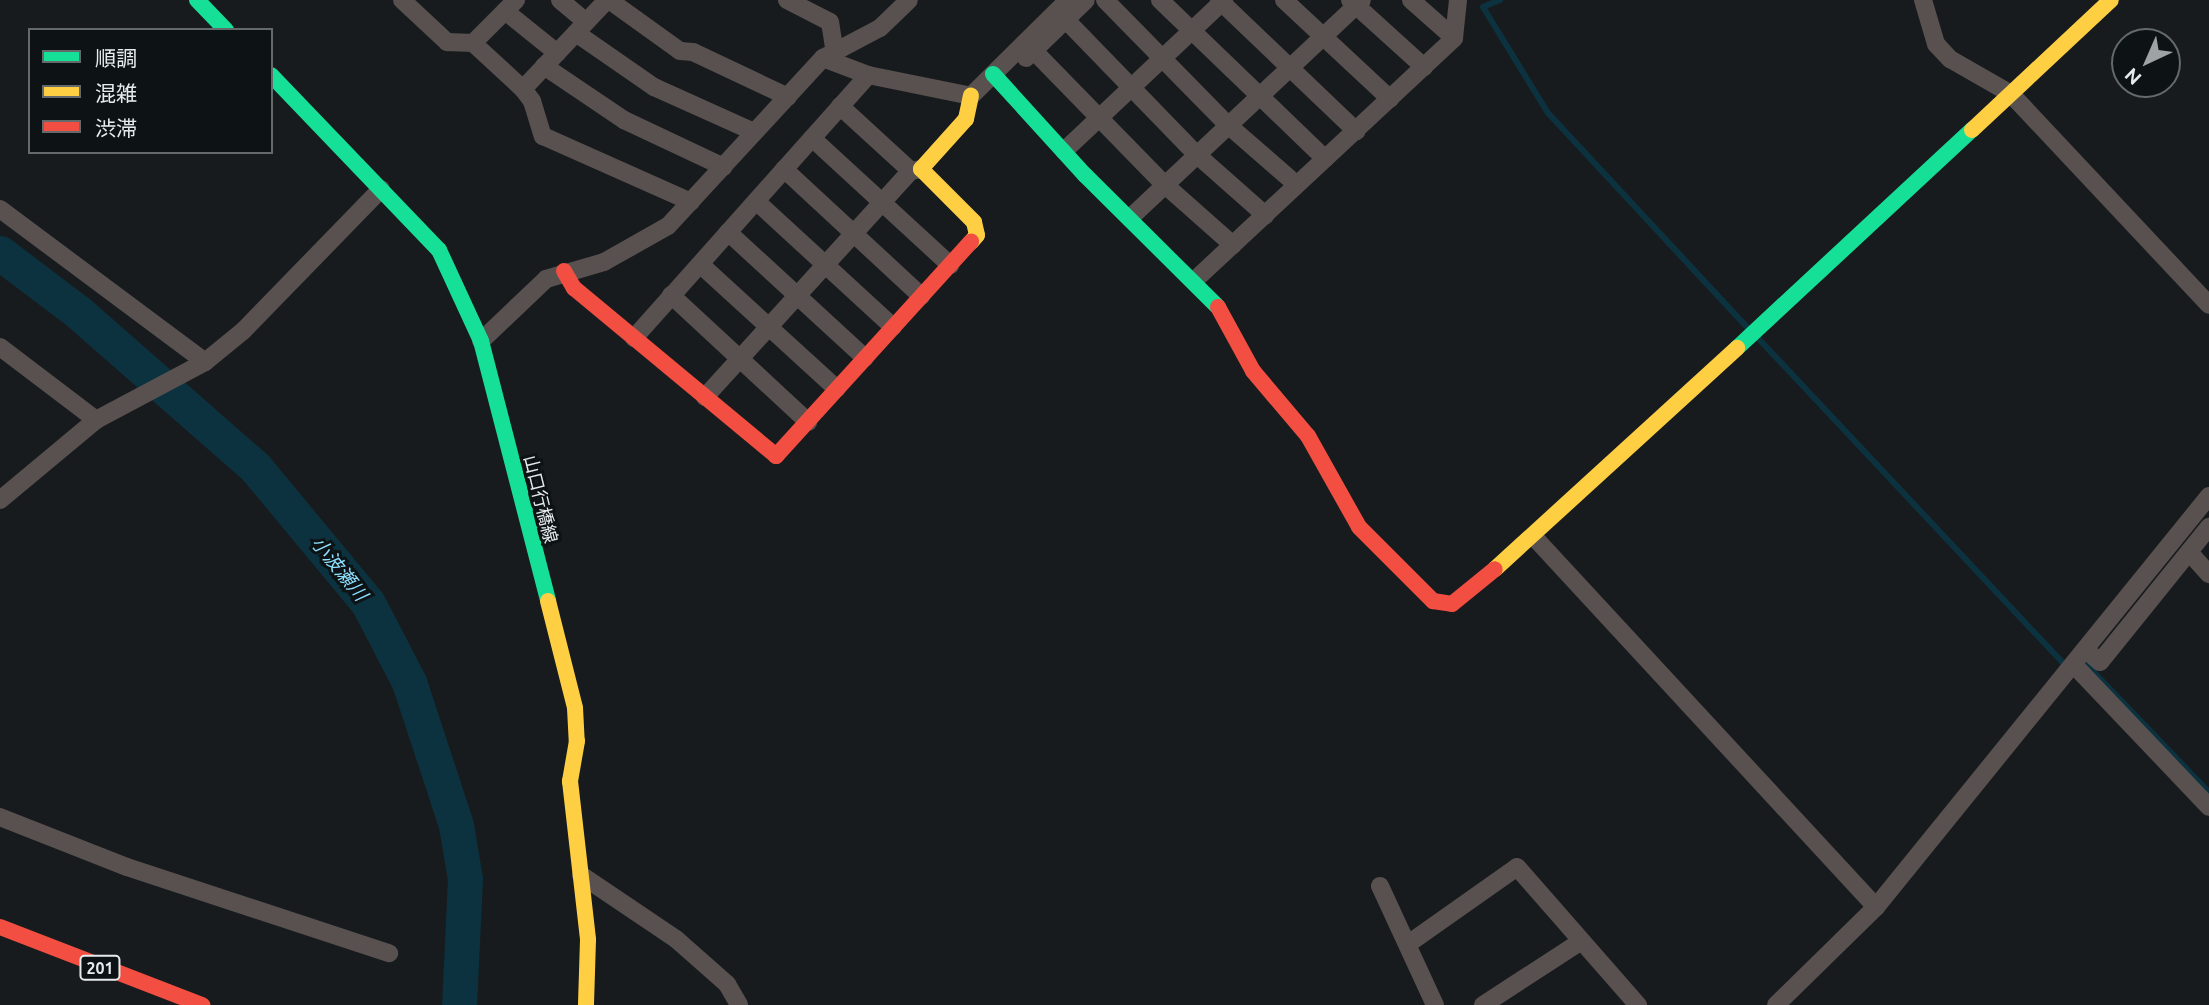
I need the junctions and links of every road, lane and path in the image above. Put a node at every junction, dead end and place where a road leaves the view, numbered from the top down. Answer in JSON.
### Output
{"nodes":[{"id":1,"x":197,"y":0,"type":"edge"},
{"id":2,"x":402,"y":0,"type":"edge"},
{"id":3,"x":560,"y":0,"type":"edge"},
{"id":4,"x":608,"y":0,"type":"edge"},
{"id":5,"x":787,"y":0,"type":"edge"},
{"id":6,"x":909,"y":0,"type":"edge"},
{"id":7,"x":1068,"y":0,"type":"edge"},
{"id":8,"x":1087,"y":0,"type":"edge"},
{"id":9,"x":1105,"y":0,"type":"edge"},
{"id":10,"x":1160,"y":0,"type":"edge"},
{"id":11,"x":1284,"y":0,"type":"edge"},
{"id":12,"x":1411,"y":0,"type":"edge"},
{"id":13,"x":1458,"y":0,"type":"edge"},
{"id":14,"x":1923,"y":0,"type":"edge"},
{"id":15,"x":2111,"y":0,"type":"edge"},
{"id":16,"x":1221,"y":1,"type":"edge"},
{"id":17,"x":1356,"y":2,"type":"edge"},
{"id":18,"x":511,"y":6,"type":"edge"},
{"id":19,"x":1066,"y":19,"type":"junction"},
{"id":20,"x":224,"y":28,"type":"edge"},
{"id":21,"x":581,"y":28,"type":"junction"},
{"id":22,"x":1191,"y":31,"type":"junction"},
{"id":23,"x":1322,"y":37,"type":"junction"},
{"id":24,"x":1454,"y":37,"type":"junction"},
{"id":25,"x":473,"y":43,"type":"junction"},
{"id":26,"x":1034,"y":51,"type":"junction"},
{"id":27,"x":829,"y":56,"type":"junction"},
{"id":28,"x":551,"y":59,"type":"junction"},
{"id":29,"x":1161,"y":59,"type":"junction"},
{"id":30,"x":1424,"y":67,"type":"junction"},
{"id":31,"x":1289,"y":68,"type":"junction"},
{"id":32,"x":868,"y":75,"type":"junction"},
{"id":33,"x":1001,"y":75,"type":"junction"},
{"id":34,"x":273,"y":77,"type":"edge"},
{"id":35,"x":1132,"y":87,"type":"junction"},
{"id":36,"x":523,"y":89,"type":"junction"},
{"id":37,"x":2011,"y":94,"type":"junction"},
{"id":38,"x":971,"y":96,"type":"junction"},
{"id":39,"x":1258,"y":96,"type":"junction"},
{"id":40,"x":788,"y":97,"type":"junction"},
{"id":41,"x":1390,"y":99,"type":"junction"},
{"id":42,"x":840,"y":106,"type":"junction"},
{"id":43,"x":1099,"y":118,"type":"junction"},
{"id":44,"x":1228,"y":125,"type":"junction"},
{"id":45,"x":1356,"y":131,"type":"junction"},
{"id":46,"x":754,"y":132,"type":"junction"},
{"id":47,"x":812,"y":138,"type":"junction"},
{"id":48,"x":1064,"y":151,"type":"junction"},
{"id":49,"x":1195,"y":153,"type":"junction"},
{"id":50,"x":1325,"y":159,"type":"junction"},
{"id":51,"x":724,"y":167,"type":"junction"},
{"id":52,"x":784,"y":169,"type":"junction"},
{"id":53,"x":916,"y":170,"type":"junction"},
{"id":54,"x":1164,"y":184,"type":"junction"},
{"id":55,"x":1297,"y":186,"type":"junction"},
{"id":56,"x":381,"y":189,"type":"junction"},
{"id":57,"x":756,"y":201,"type":"junction"},
{"id":58,"x":691,"y":202,"type":"junction"},
{"id":59,"x":882,"y":203,"type":"junction"},
{"id":60,"x":0,"y":209,"type":"edge"},
{"id":61,"x":1265,"y":215,"type":"junction"},
{"id":62,"x":1130,"y":218,"type":"junction"},
{"id":63,"x":728,"y":232,"type":"junction"},
{"id":64,"x":854,"y":234,"type":"junction"},
{"id":65,"x":1233,"y":245,"type":"junction"},
{"id":66,"x":700,"y":264,"type":"junction"},
{"id":67,"x":825,"y":265,"type":"junction"},
{"id":68,"x":950,"y":265,"type":"junction"},
{"id":69,"x":564,"y":271,"type":"junction"},
{"id":70,"x":1196,"y":279,"type":"junction"},
{"id":71,"x":671,"y":295,"type":"junction"},
{"id":72,"x":797,"y":296,"type":"junction"},
{"id":73,"x":922,"y":296,"type":"junction"},
{"id":74,"x":2209,"y":305,"type":"edge"},
{"id":75,"x":769,"y":327,"type":"junction"},
{"id":76,"x":893,"y":327,"type":"junction"},
{"id":77,"x":634,"y":338,"type":"junction"},
{"id":78,"x":481,"y":341,"type":"junction"},
{"id":79,"x":0,"y":347,"type":"edge"},
{"id":80,"x":865,"y":358,"type":"junction"},
{"id":81,"x":740,"y":359,"type":"junction"},
{"id":82,"x":205,"y":362,"type":"junction"},
{"id":83,"x":838,"y":388,"type":"junction"},
{"id":84,"x":705,"y":397,"type":"junction"},
{"id":85,"x":96,"y":420,"type":"junction"},
{"id":86,"x":807,"y":422,"type":"junction"},
{"id":87,"x":2209,"y":496,"type":"edge"},
{"id":88,"x":0,"y":500,"type":"edge"},
{"id":89,"x":2209,"y":527,"type":"edge"},
{"id":90,"x":1534,"y":537,"type":"junction"},
{"id":91,"x":2189,"y":552,"type":"junction"},
{"id":92,"x":2209,"y":574,"type":"edge"},
{"id":93,"x":2086,"y":650,"type":"junction"},
{"id":94,"x":2074,"y":665,"type":"junction"},
{"id":95,"x":2209,"y":807,"type":"edge"},
{"id":96,"x":0,"y":817,"type":"edge"},
{"id":97,"x":581,"y":875,"type":"junction"},
{"id":98,"x":1380,"y":886,"type":"dead end"},
{"id":99,"x":1876,"y":907,"type":"junction"},
{"id":100,"x":0,"y":927,"type":"edge"},
{"id":101,"x":1580,"y":942,"type":"junction"},
{"id":102,"x":1408,"y":944,"type":"junction"},
{"id":103,"x":389,"y":953,"type":"dead end"},
{"id":104,"x":202,"y":1005,"type":"edge"},
{"id":105,"x":586,"y":1005,"type":"edge"},
{"id":106,"x":739,"y":1005,"type":"edge"},
{"id":107,"x":1435,"y":1005,"type":"edge"},
{"id":108,"x":1483,"y":1005,"type":"edge"},
{"id":109,"x":1638,"y":1005,"type":"edge"},
{"id":110,"x":1776,"y":1005,"type":"edge"}],
"edges":[{"from":1,"to":20,"type":"main road"},
{"from":2,"to":25,"type":"street"},
{"from":3,"to":21,"type":"street"},
{"from":4,"to":21,"type":"street"},
{"from":4,"to":40,"type":"street"},
{"from":5,"to":27,"type":"street"},
{"from":6,"to":27,"type":"street"},
{"from":7,"to":33,"type":"street"},
{"from":8,"to":19,"type":"street"},
{"from":9,"to":29,"type":"street"},
{"from":10,"to":22,"type":"street"},
{"from":11,"to":23,"type":"street"},
{"from":12,"to":24,"type":"street"},
{"from":13,"to":24,"type":"street"},
{"from":14,"to":37,"type":"street"},
{"from":15,"to":37,"type":"main road"},
{"from":16,"to":22,"type":"street"},
{"from":16,"to":31,"type":"street"},
{"from":17,"to":23,"type":"street"},
{"from":17,"to":30,"type":"street"},
{"from":18,"to":25,"type":"street"},
{"from":18,"to":28,"type":"street"},
{"from":19,"to":26,"type":"street"},
{"from":19,"to":35,"type":"street"},
{"from":21,"to":28,"type":"street"},
{"from":21,"to":46,"type":"street"},
{"from":22,"to":29,"type":"street"},
{"from":22,"to":39,"type":"street"},
{"from":23,"to":31,"type":"street"},
{"from":23,"to":41,"type":"street"},
{"from":24,"to":30,"type":"street"},
{"from":25,"to":36,"type":"street"},
{"from":26,"to":33,"type":"street"},
{"from":26,"to":43,"type":"street"},
{"from":27,"to":32,"type":"street"},
{"from":27,"to":40,"type":"street"},
{"from":28,"to":36,"type":"street"},
{"from":28,"to":51,"type":"street"},
{"from":29,"to":35,"type":"street"},
{"from":29,"to":44,"type":"street"},
{"from":30,"to":41,"type":"street"},
{"from":31,"to":39,"type":"street"},
{"from":31,"to":45,"type":"street"},
{"from":32,"to":38,"type":"street"},
{"from":32,"to":42,"type":"street"},
{"from":33,"to":38,"type":"street"},
{"from":33,"to":48,"type":"main road"},
{"from":34,"to":56,"type":"main road","name":"山口行橋線"},
{"from":35,"to":43,"type":"street"},
{"from":35,"to":49,"type":"street"},
{"from":36,"to":58,"type":"street"},
{"from":37,"to":74,"type":"street"},
{"from":37,"to":90,"type":"main road"},
{"from":38,"to":53,"type":"main road"},
{"from":39,"to":44,"type":"street"},
{"from":39,"to":50,"type":"street"},
{"from":40,"to":46,"type":"street"},
{"from":41,"to":45,"type":"street"},
{"from":42,"to":47,"type":"street"},
{"from":42,"to":53,"type":"street"},
{"from":43,"to":48,"type":"street"},
{"from":43,"to":54,"type":"street"},
{"from":44,"to":49,"type":"street"},
{"from":44,"to":55,"type":"street"},
{"from":45,"to":50,"type":"street"},
{"from":46,"to":51,"type":"street"},
{"from":47,"to":52,"type":"street"},
{"from":47,"to":59,"type":"street"},
{"from":48,"to":62,"type":"main road"},
{"from":49,"to":54,"type":"street"},
{"from":49,"to":61,"type":"street"},
{"from":50,"to":55,"type":"street"},
{"from":51,"to":58,"type":"street"},
{"from":52,"to":57,"type":"street"},
{"from":52,"to":64,"type":"street"},
{"from":53,"to":59,"type":"street"},
{"from":53,"to":68,"type":"main road"},
{"from":54,"to":62,"type":"street"},
{"from":54,"to":65,"type":"street"},
{"from":55,"to":61,"type":"street"},
{"from":56,"to":78,"type":"main road","name":"山口行橋線"},
{"from":56,"to":82,"type":"street"},
{"from":57,"to":63,"type":"street"},
{"from":57,"to":67,"type":"street"},
{"from":58,"to":69,"type":"street"},
{"from":59,"to":64,"type":"street"},
{"from":59,"to":68,"type":"street"},
{"from":60,"to":82,"type":"street"},
{"from":61,"to":65,"type":"street"},
{"from":62,"to":70,"type":"main road"},
{"from":63,"to":66,"type":"street"},
{"from":63,"to":72,"type":"street"},
{"from":64,"to":67,"type":"street"},
{"from":64,"to":73,"type":"street"},
{"from":65,"to":70,"type":"street"},
{"from":66,"to":71,"type":"street"},
{"from":66,"to":75,"type":"street"},
{"from":67,"to":72,"type":"street"},
{"from":67,"to":76,"type":"street"},
{"from":68,"to":73,"type":"main road"},
{"from":69,"to":77,"type":"main road"},
{"from":69,"to":78,"type":"street"},
{"from":70,"to":90,"type":"main road"},
{"from":71,"to":77,"type":"street"},
{"from":71,"to":81,"type":"street"},
{"from":72,"to":75,"type":"street"},
{"from":72,"to":80,"type":"street"},
{"from":73,"to":76,"type":"main road"},
{"from":75,"to":81,"type":"street"},
{"from":75,"to":83,"type":"street"},
{"from":76,"to":80,"type":"main road"},
{"from":77,"to":84,"type":"main road"},
{"from":78,"to":97,"type":"main road","name":"山口行橋線"},
{"from":79,"to":85,"type":"street"},
{"from":80,"to":83,"type":"main road"},
{"from":81,"to":84,"type":"street"},
{"from":81,"to":86,"type":"street"},
{"from":82,"to":85,"type":"street"},
{"from":83,"to":86,"type":"main road"},
{"from":84,"to":86,"type":"main road"},
{"from":85,"to":88,"type":"street"},
{"from":87,"to":93,"type":"street"},
{"from":89,"to":91,"type":"street"},
{"from":90,"to":99,"type":"street"},
{"from":91,"to":92,"type":"street"},
{"from":91,"to":93,"type":"street"},
{"from":93,"to":94,"type":"street"},
{"from":94,"to":95,"type":"street"},
{"from":94,"to":99,"type":"street"},
{"from":96,"to":103,"type":"street"},
{"from":97,"to":105,"type":"main road","name":"山口行橋線"},
{"from":97,"to":106,"type":"street"},
{"from":98,"to":102,"type":"street"},
{"from":99,"to":110,"type":"street"},
{"from":100,"to":104,"type":"main road","number":"201"},
{"from":101,"to":102,"type":"street"},
{"from":101,"to":108,"type":"street"},
{"from":101,"to":109,"type":"street"},
{"from":102,"to":107,"type":"street"}]}
